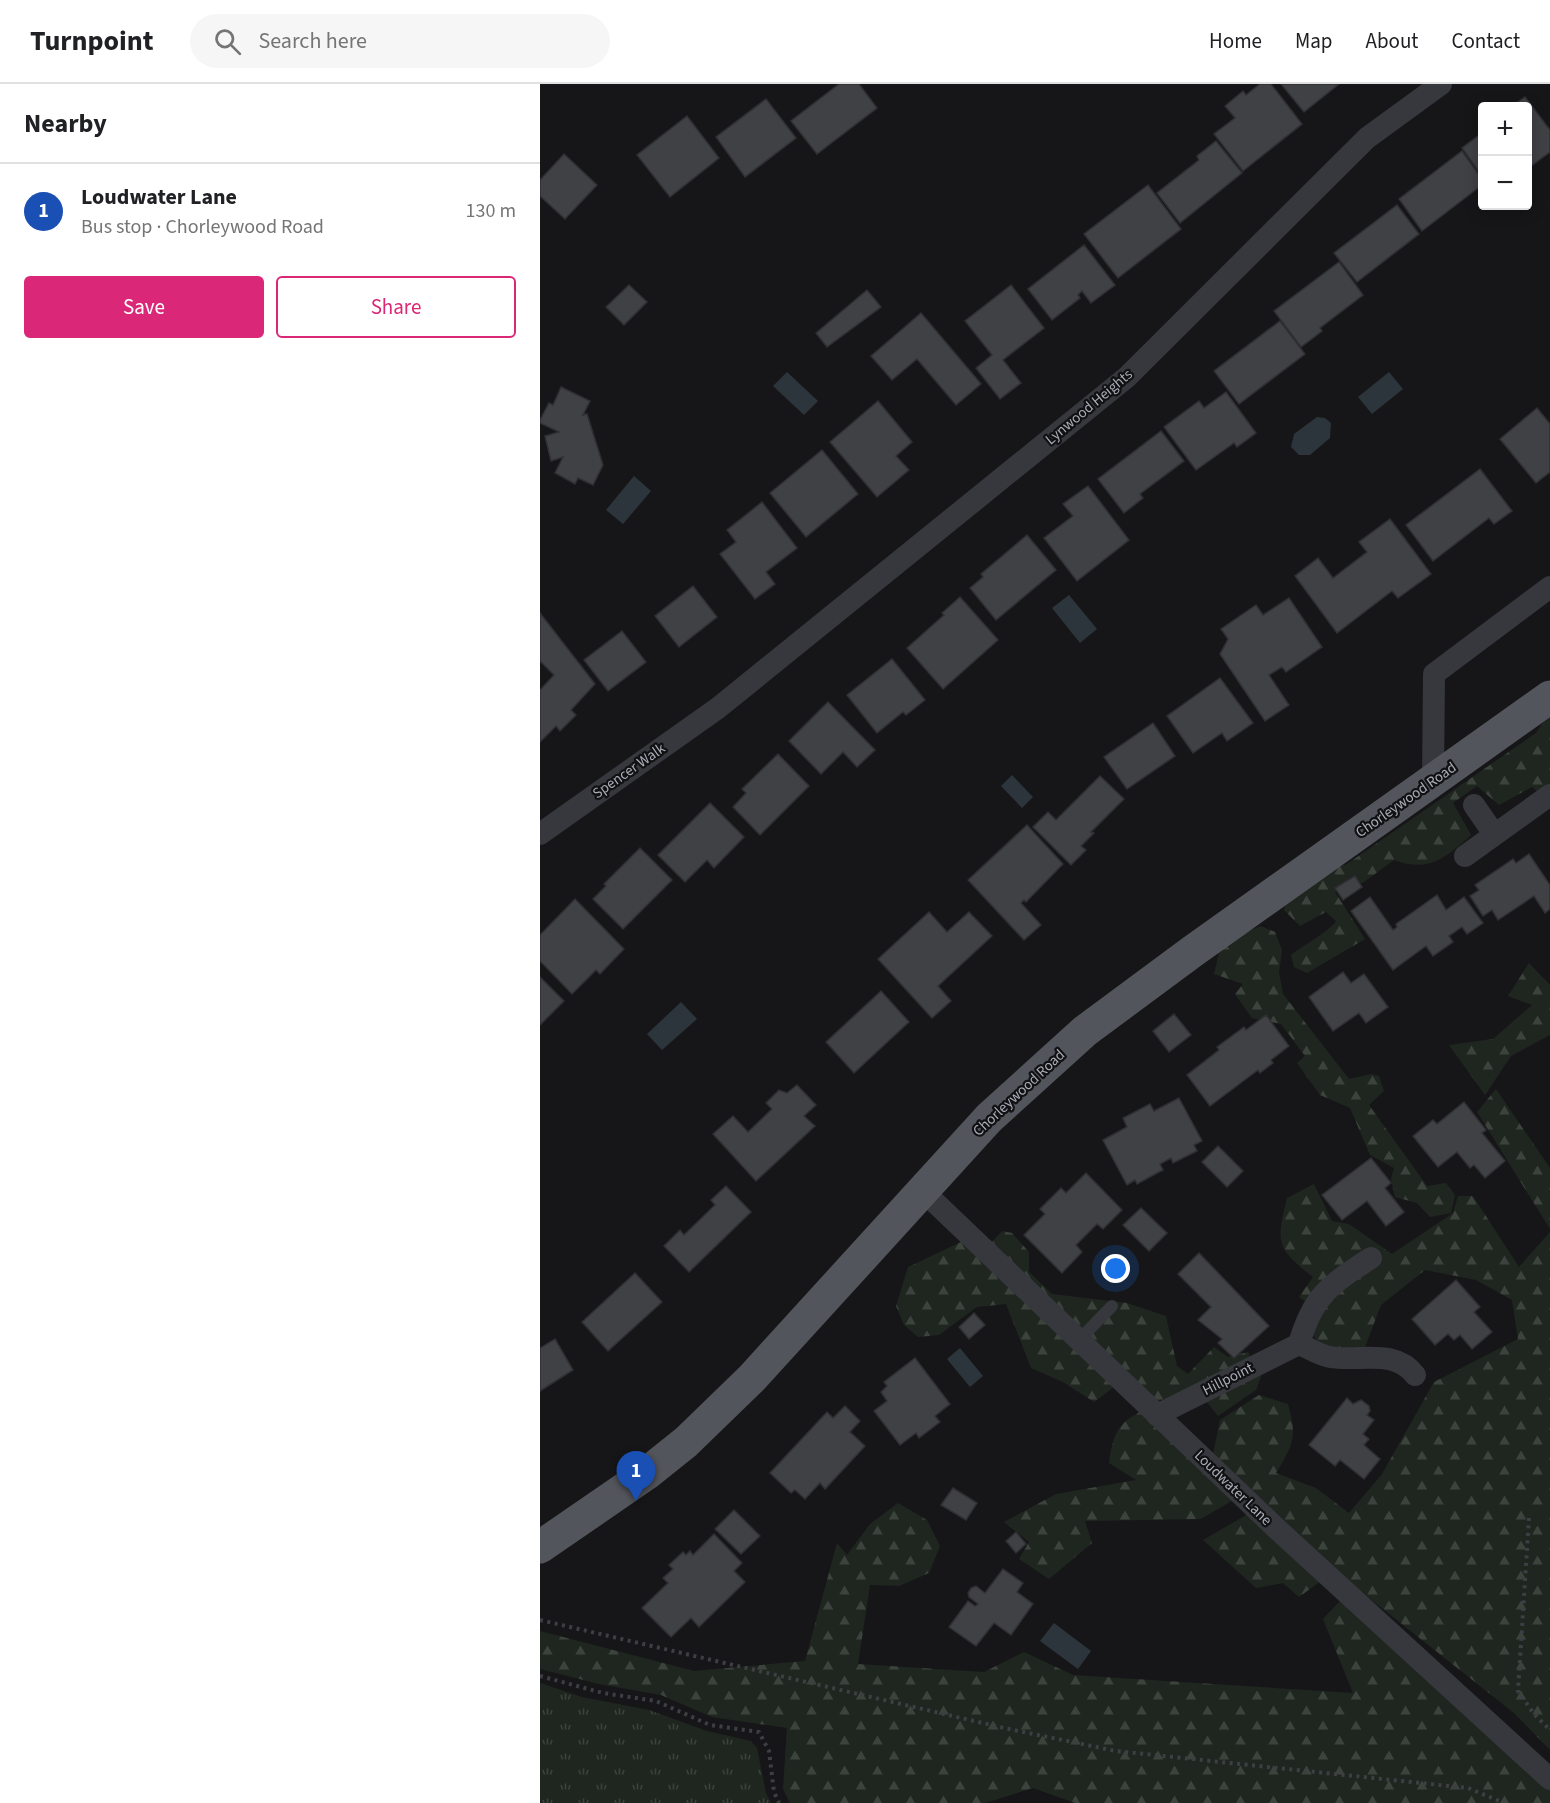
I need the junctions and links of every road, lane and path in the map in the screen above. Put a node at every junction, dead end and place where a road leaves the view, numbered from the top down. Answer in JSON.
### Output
{"nodes":[{"id":1,"x":1442,"y":84,"type":"edge"},
{"id":2,"x":1550,"y":586,"type":"edge"},
{"id":3,"x":1550,"y":697,"type":"edge"},
{"id":4,"x":718,"y":708,"type":"joint"},
{"id":5,"x":1433,"y":781,"type":"junction"},
{"id":6,"x":1550,"y":795,"type":"edge"},
{"id":7,"x":1474,"y":805,"type":"dead end"},
{"id":8,"x":540,"y":834,"type":"edge"},
{"id":9,"x":1494,"y":834,"type":"junction"},
{"id":10,"x":1465,"y":856,"type":"dead end"},
{"id":11,"x":922,"y":1190,"type":"junction"},
{"id":12,"x":1371,"y":1258,"type":"dead end"},
{"id":13,"x":1112,"y":1306,"type":"dead end"},
{"id":14,"x":1079,"y":1340,"type":"junction"},
{"id":15,"x":1299,"y":1344,"type":"junction"},
{"id":16,"x":1415,"y":1375,"type":"dead end"},
{"id":17,"x":1157,"y":1415,"type":"junction"},
{"id":18,"x":1529,"y":1518,"type":"dead end"},
{"id":19,"x":540,"y":1547,"type":"edge"},
{"id":20,"x":540,"y":1620,"type":"edge"},
{"id":21,"x":540,"y":1676,"type":"edge"},
{"id":22,"x":1550,"y":1730,"type":"edge"},
{"id":23,"x":1550,"y":1779,"type":"edge"},
{"id":24,"x":779,"y":1803,"type":"edge"},
{"id":25,"x":1504,"y":1803,"type":"edge"}],
"edges":[{"from":1,"to":4,"type":"street","name":"Lynwood Heights"},
{"from":2,"to":5,"type":"street"},
{"from":3,"to":5,"type":"main road","name":"Chorleywood Road"},
{"from":4,"to":8,"type":"street","name":"Spencer Walk"},
{"from":5,"to":11,"type":"main road","name":"Chorleywood Road"},
{"from":6,"to":9,"type":"street"},
{"from":7,"to":9,"type":"street"},
{"from":9,"to":10,"type":"street"},
{"from":11,"to":14,"type":"street","name":"Loudwater Lane"},
{"from":11,"to":19,"type":"main road","name":"Chorleywood Road"},
{"from":12,"to":15,"type":"street"},
{"from":13,"to":14,"type":"lane"},
{"from":14,"to":17,"type":"street","name":"Loudwater Lane"},
{"from":15,"to":16,"type":"street"},
{"from":15,"to":17,"type":"street","name":"Hillpoint"},
{"from":17,"to":23,"type":"street","name":"Loudwater Lane"},
{"from":18,"to":22,"type":"path"},
{"from":20,"to":25,"type":"path"},
{"from":21,"to":24,"type":"path"}]}
